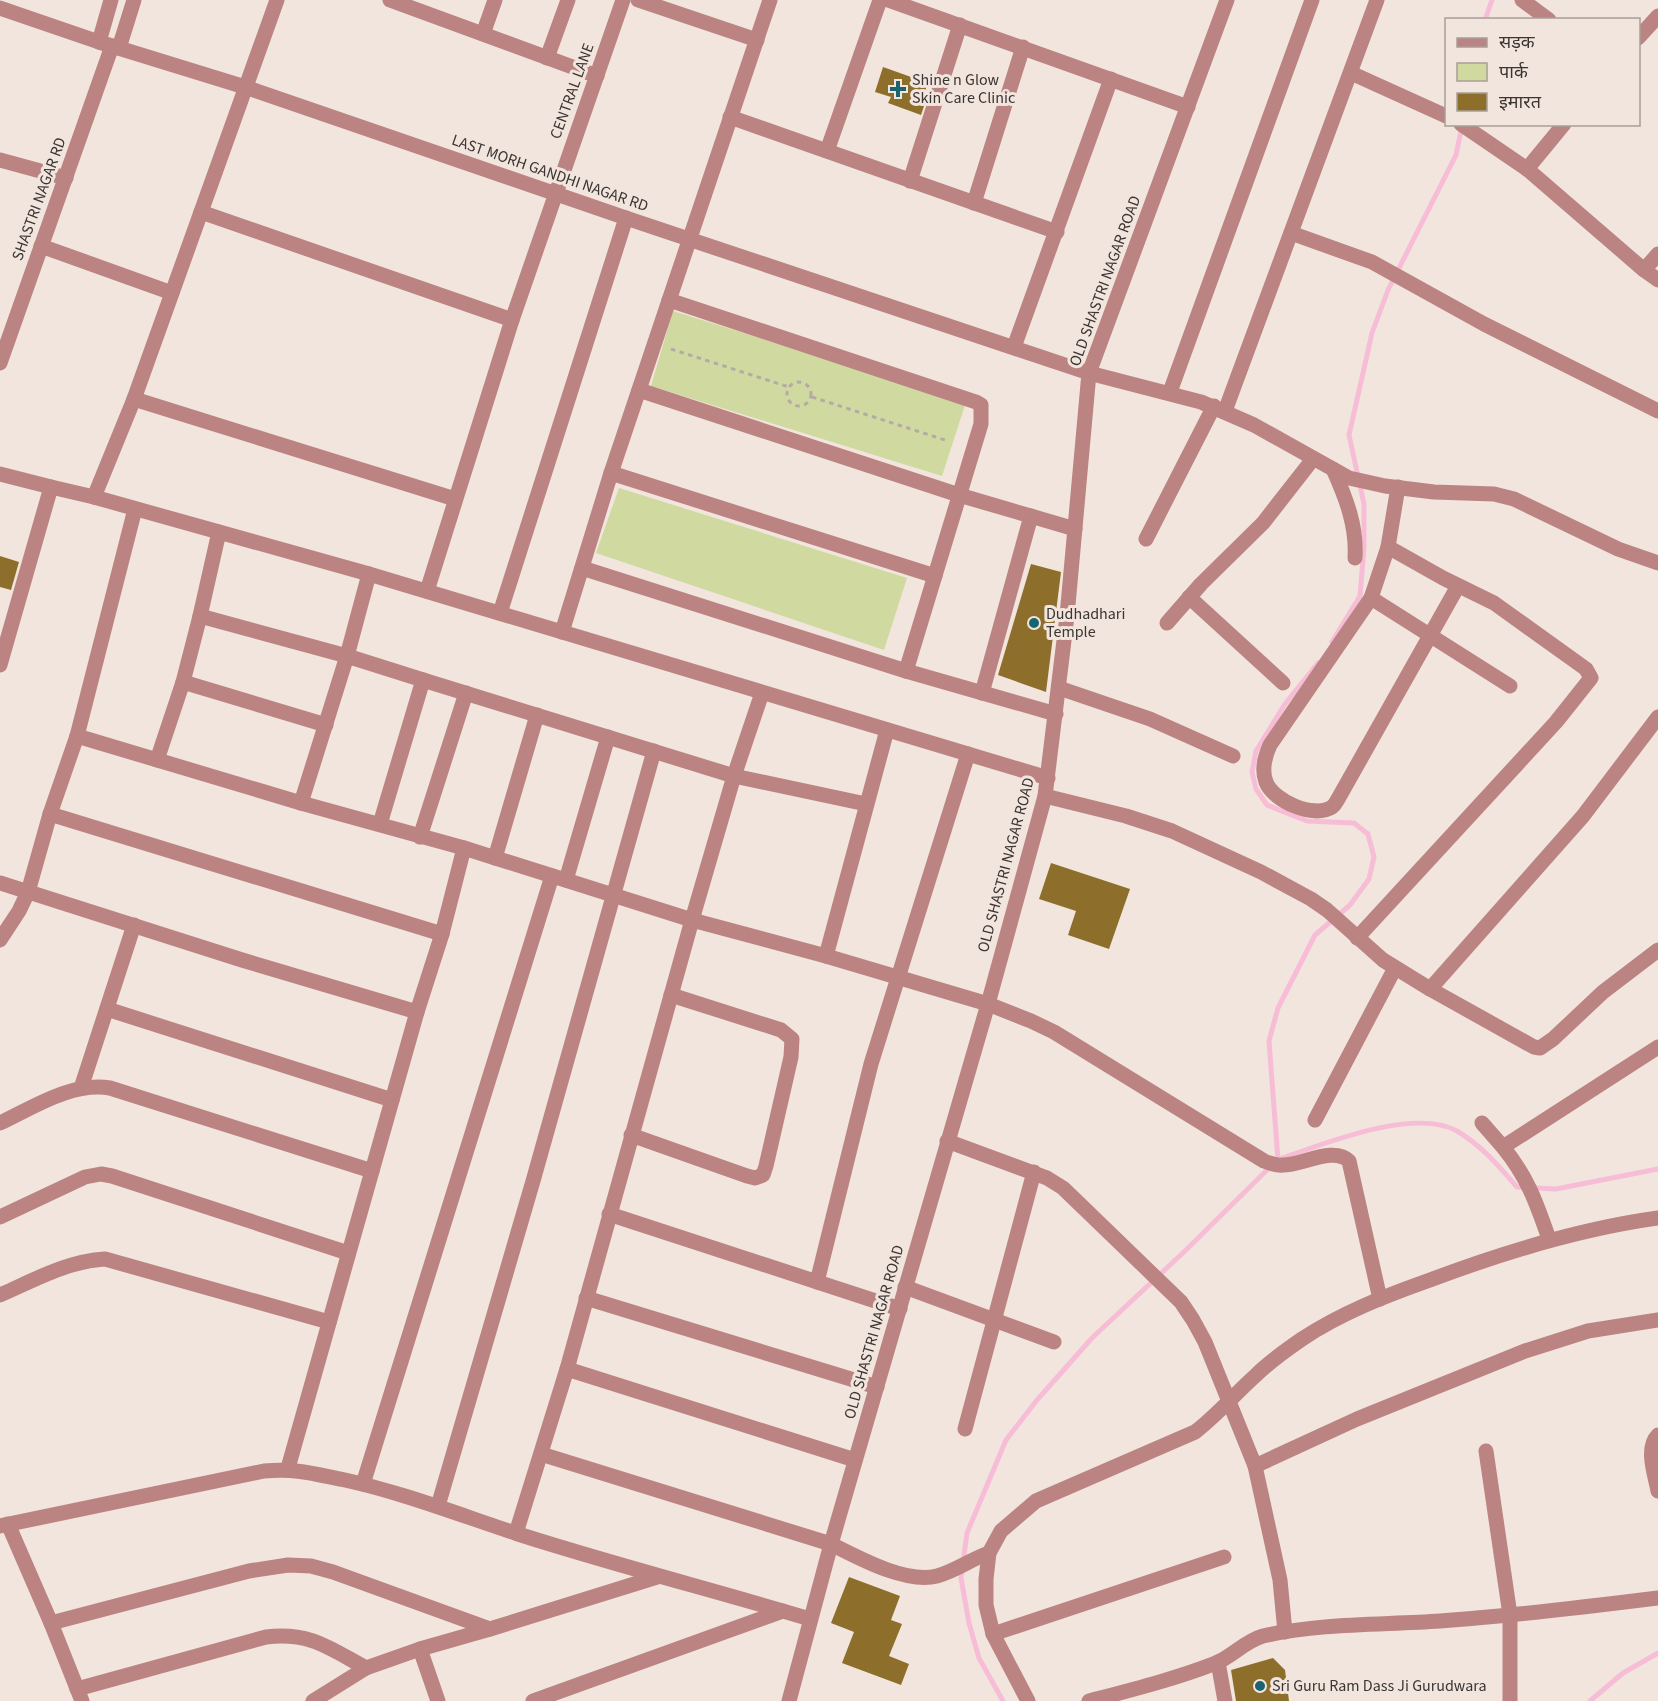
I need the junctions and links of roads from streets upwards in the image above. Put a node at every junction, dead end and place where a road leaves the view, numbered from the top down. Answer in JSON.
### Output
{"nodes":[{"id":1,"x":111,"y":0,"type":"edge"},
{"id":2,"x":134,"y":0,"type":"edge"},
{"id":3,"x":277,"y":0,"type":"edge"},
{"id":4,"x":390,"y":0,"type":"edge"},
{"id":5,"x":495,"y":0,"type":"edge"},
{"id":6,"x":568,"y":0,"type":"edge"},
{"id":7,"x":623,"y":0,"type":"edge"},
{"id":8,"x":638,"y":0,"type":"edge"},
{"id":9,"x":770,"y":0,"type":"edge"},
{"id":10,"x":880,"y":0,"type":"edge"},
{"id":11,"x":888,"y":0,"type":"edge"},
{"id":12,"x":1227,"y":0,"type":"edge"},
{"id":13,"x":1312,"y":0,"type":"edge"},
{"id":14,"x":1377,"y":0,"type":"edge"},
{"id":15,"x":1522,"y":0,"type":"edge"},
{"id":16,"x":0,"y":8,"type":"edge"},
{"id":17,"x":1658,"y":16,"type":"edge"},
{"id":18,"x":1546,"y":18,"type":"edge"},
{"id":19,"x":960,"y":25,"type":"junction"},
{"id":20,"x":483,"y":34,"type":"junction"},
{"id":21,"x":1640,"y":36,"type":"edge"},
{"id":22,"x":757,"y":40,"type":"junction"},
{"id":23,"x":110,"y":45,"type":"junction"},
{"id":24,"x":1023,"y":47,"type":"junction"},
{"id":25,"x":547,"y":58,"type":"junction"},
{"id":26,"x":1351,"y":73,"type":"junction"},
{"id":27,"x":597,"y":75,"type":"junction"},
{"id":28,"x":1110,"y":79,"type":"junction"},
{"id":29,"x":245,"y":87,"type":"junction"},
{"id":30,"x":1188,"y":107,"type":"junction"},
{"id":31,"x":1445,"y":116,"type":"edge"},
{"id":32,"x":730,"y":117,"type":"junction"},
{"id":33,"x":1464,"y":126,"type":"edge"},
{"id":34,"x":1562,"y":126,"type":"edge"},
{"id":35,"x":827,"y":151,"type":"junction"},
{"id":36,"x":0,"y":160,"type":"edge"},
{"id":37,"x":1527,"y":169,"type":"junction"},
{"id":38,"x":66,"y":178,"type":"junction"},
{"id":39,"x":910,"y":181,"type":"junction"},
{"id":40,"x":554,"y":194,"type":"junction"},
{"id":41,"x":974,"y":203,"type":"junction"},
{"id":42,"x":201,"y":212,"type":"junction"},
{"id":43,"x":627,"y":218,"type":"junction"},
{"id":44,"x":1057,"y":232,"type":"junction"},
{"id":45,"x":1291,"y":233,"type":"junction"},
{"id":46,"x":689,"y":238,"type":"junction"},
{"id":47,"x":41,"y":246,"type":"junction"},
{"id":48,"x":1658,"y":254,"type":"edge"},
{"id":49,"x":1644,"y":270,"type":"junction"},
{"id":50,"x":1658,"y":280,"type":"edge"},
{"id":51,"x":172,"y":293,"type":"junction"},
{"id":52,"x":669,"y":300,"type":"junction"},
{"id":53,"x":512,"y":320,"type":"junction"},
{"id":54,"x":6,"y":323,"type":"edge"},
{"id":55,"x":1014,"y":347,"type":"junction"},
{"id":56,"x":0,"y":363,"type":"edge"},
{"id":57,"x":1089,"y":373,"type":"junction"},
{"id":58,"x":639,"y":390,"type":"junction"},
{"id":59,"x":1170,"y":392,"type":"junction"},
{"id":60,"x":134,"y":399,"type":"junction"},
{"id":61,"x":1219,"y":409,"type":"junction"},
{"id":62,"x":1658,"y":411,"type":"edge"},
{"id":63,"x":1313,"y":459,"type":"junction"},
{"id":64,"x":1332,"y":469,"type":"junction"},
{"id":65,"x":611,"y":473,"type":"junction"},
{"id":66,"x":0,"y":474,"type":"edge"},
{"id":67,"x":1391,"y":486,"type":"junction"},
{"id":68,"x":51,"y":487,"type":"junction"},
{"id":69,"x":959,"y":495,"type":"junction"},
{"id":70,"x":94,"y":497,"type":"junction"},
{"id":71,"x":454,"y":499,"type":"junction"},
{"id":72,"x":135,"y":509,"type":"junction"},
{"id":73,"x":1031,"y":516,"type":"junction"},
{"id":74,"x":1075,"y":529,"type":"junction"},
{"id":75,"x":219,"y":532,"type":"junction"},
{"id":76,"x":1146,"y":539,"type":"dead end"},
{"id":77,"x":1388,"y":547,"type":"junction"},
{"id":78,"x":1355,"y":558,"type":"dead end"},
{"id":79,"x":1658,"y":563,"type":"edge"},
{"id":80,"x":582,"y":568,"type":"junction"},
{"id":81,"x":369,"y":574,"type":"junction"},
{"id":82,"x":934,"y":576,"type":"junction"},
{"id":83,"x":1458,"y":586,"type":"junction"},
{"id":84,"x":427,"y":591,"type":"junction"},
{"id":85,"x":1189,"y":597,"type":"junction"},
{"id":86,"x":1371,"y":598,"type":"junction"},
{"id":87,"x":500,"y":613,"type":"junction"},
{"id":88,"x":200,"y":616,"type":"junction"},
{"id":89,"x":1167,"y":622,"type":"dead end"},
{"id":90,"x":562,"y":632,"type":"junction"},
{"id":91,"x":1431,"y":634,"type":"junction"},
{"id":92,"x":347,"y":656,"type":"junction"},
{"id":93,"x":0,"y":665,"type":"edge"},
{"id":94,"x":906,"y":671,"type":"junction"},
{"id":95,"x":423,"y":680,"type":"junction"},
{"id":96,"x":183,"y":682,"type":"junction"},
{"id":97,"x":1283,"y":683,"type":"dead end"},
{"id":98,"x":1510,"y":686,"type":"dead end"},
{"id":99,"x":1059,"y":688,"type":"junction"},
{"id":100,"x":466,"y":693,"type":"junction"},
{"id":101,"x":762,"y":693,"type":"junction"},
{"id":102,"x":982,"y":693,"type":"junction"},
{"id":103,"x":1056,"y":714,"type":"junction"},
{"id":104,"x":537,"y":715,"type":"junction"},
{"id":105,"x":1658,"y":717,"type":"edge"},
{"id":106,"x":326,"y":725,"type":"junction"},
{"id":107,"x":887,"y":730,"type":"junction"},
{"id":108,"x":77,"y":736,"type":"junction"},
{"id":109,"x":608,"y":737,"type":"junction"},
{"id":110,"x":654,"y":751,"type":"junction"},
{"id":111,"x":968,"y":754,"type":"junction"},
{"id":112,"x":1233,"y":756,"type":"dead end"},
{"id":113,"x":157,"y":760,"type":"junction"},
{"id":114,"x":734,"y":776,"type":"junction"},
{"id":115,"x":1048,"y":778,"type":"junction"},
{"id":116,"x":1045,"y":796,"type":"junction"},
{"id":117,"x":301,"y":803,"type":"junction"},
{"id":118,"x":866,"y":804,"type":"junction"},
{"id":119,"x":50,"y":814,"type":"junction"},
{"id":120,"x":380,"y":824,"type":"junction"},
{"id":121,"x":420,"y":837,"type":"junction"},
{"id":122,"x":464,"y":848,"type":"junction"},
{"id":123,"x":495,"y":858,"type":"junction"},
{"id":124,"x":559,"y":878,"type":"junction"},
{"id":125,"x":0,"y":883,"type":"edge"},
{"id":126,"x":28,"y":892,"type":"junction"},
{"id":127,"x":615,"y":894,"type":"junction"},
{"id":128,"x":692,"y":920,"type":"junction"},
{"id":129,"x":134,"y":925,"type":"junction"},
{"id":130,"x":442,"y":934,"type":"junction"},
{"id":131,"x":1354,"y":935,"type":"junction"},
{"id":132,"x":0,"y":940,"type":"edge"},
{"id":133,"x":1658,"y":950,"type":"edge"},
{"id":134,"x":825,"y":956,"type":"junction"},
{"id":135,"x":1395,"y":968,"type":"junction"},
{"id":136,"x":897,"y":979,"type":"junction"},
{"id":137,"x":1430,"y":989,"type":"junction"},
{"id":138,"x":671,"y":995,"type":"junction"},
{"id":139,"x":988,"y":1004,"type":"junction"},
{"id":140,"x":107,"y":1009,"type":"junction"},
{"id":141,"x":417,"y":1012,"type":"junction"},
{"id":142,"x":1658,"y":1047,"type":"edge"},
{"id":143,"x":81,"y":1088,"type":"junction"},
{"id":144,"x":392,"y":1100,"type":"junction"},
{"id":145,"x":1315,"y":1120,"type":"dead end"},
{"id":146,"x":0,"y":1123,"type":"edge"},
{"id":147,"x":1482,"y":1123,"type":"dead end"},
{"id":148,"x":631,"y":1135,"type":"junction"},
{"id":149,"x":947,"y":1141,"type":"junction"},
{"id":150,"x":1503,"y":1147,"type":"junction"},
{"id":151,"x":372,"y":1171,"type":"junction"},
{"id":152,"x":1034,"y":1172,"type":"junction"},
{"id":153,"x":609,"y":1214,"type":"junction"},
{"id":154,"x":0,"y":1217,"type":"edge"},
{"id":155,"x":1658,"y":1218,"type":"edge"},
{"id":156,"x":1550,"y":1239,"type":"junction"},
{"id":157,"x":348,"y":1253,"type":"junction"},
{"id":158,"x":817,"y":1282,"type":"junction"},
{"id":159,"x":905,"y":1287,"type":"junction"},
{"id":160,"x":0,"y":1295,"type":"edge"},
{"id":161,"x":586,"y":1298,"type":"junction"},
{"id":162,"x":1380,"y":1299,"type":"junction"},
{"id":163,"x":900,"y":1309,"type":"junction"},
{"id":164,"x":994,"y":1319,"type":"junction"},
{"id":165,"x":1658,"y":1320,"type":"edge"},
{"id":166,"x":329,"y":1322,"type":"junction"},
{"id":167,"x":1054,"y":1342,"type":"dead end"},
{"id":168,"x":567,"y":1370,"type":"junction"},
{"id":169,"x":878,"y":1387,"type":"junction"},
{"id":170,"x":1229,"y":1401,"type":"junction"},
{"id":171,"x":965,"y":1429,"type":"dead end"},
{"id":172,"x":1658,"y":1435,"type":"edge"},
{"id":173,"x":1486,"y":1451,"type":"dead end"},
{"id":174,"x":541,"y":1454,"type":"junction"},
{"id":175,"x":855,"y":1460,"type":"junction"},
{"id":176,"x":1255,"y":1466,"type":"junction"},
{"id":177,"x":288,"y":1468,"type":"junction"},
{"id":178,"x":363,"y":1484,"type":"junction"},
{"id":179,"x":1658,"y":1491,"type":"edge"},
{"id":180,"x":438,"y":1506,"type":"junction"},
{"id":181,"x":4,"y":1525,"type":"edge"},
{"id":182,"x":516,"y":1533,"type":"junction"},
{"id":183,"x":831,"y":1544,"type":"junction"},
{"id":184,"x":983,"y":1555,"type":"junction"},
{"id":185,"x":1224,"y":1557,"type":"dead end"},
{"id":186,"x":657,"y":1577,"type":"junction"},
{"id":187,"x":1658,"y":1598,"type":"edge"},
{"id":188,"x":783,"y":1611,"type":"junction"},
{"id":189,"x":1510,"y":1615,"type":"junction"},
{"id":190,"x":810,"y":1619,"type":"junction"},
{"id":191,"x":51,"y":1623,"type":"junction"},
{"id":192,"x":490,"y":1629,"type":"junction"},
{"id":193,"x":1285,"y":1632,"type":"junction"},
{"id":194,"x":993,"y":1634,"type":"junction"},
{"id":195,"x":420,"y":1649,"type":"junction"},
{"id":196,"x":1218,"y":1662,"type":"junction"},
{"id":197,"x":366,"y":1668,"type":"junction"},
{"id":198,"x":80,"y":1695,"type":"edge"},
{"id":199,"x":1136,"y":1695,"type":"edge"},
{"id":200,"x":313,"y":1701,"type":"edge"},
{"id":201,"x":438,"y":1701,"type":"edge"},
{"id":202,"x":533,"y":1701,"type":"edge"},
{"id":203,"x":789,"y":1701,"type":"edge"},
{"id":204,"x":1028,"y":1701,"type":"edge"},
{"id":205,"x":1089,"y":1701,"type":"edge"},
{"id":206,"x":1225,"y":1701,"type":"edge"},
{"id":207,"x":1510,"y":1701,"type":"edge"}],
"edges":[{"from":1,"to":23,"type":"street"},
{"from":2,"to":23,"type":"street"},
{"from":3,"to":29,"type":"street"},
{"from":4,"to":20,"type":"street"},
{"from":5,"to":20,"type":"street"},
{"from":6,"to":25,"type":"street"},
{"from":7,"to":27,"type":"street","name":"CENTRAL LANE"},
{"from":8,"to":22,"type":"street"},
{"from":9,"to":22,"type":"street"},
{"from":10,"to":35,"type":"street"},
{"from":11,"to":19,"type":"street"},
{"from":12,"to":30,"type":"street","name":"OLD SHASTRI NAGAR ROAD"},
{"from":13,"to":59,"type":"street"},
{"from":14,"to":26,"type":"street"},
{"from":15,"to":18,"type":"street"},
{"from":16,"to":23,"type":"street","name":"LAST MORH GANDHI NAGAR RD"},
{"from":17,"to":21,"type":"street"},
{"from":19,"to":24,"type":"street"},
{"from":19,"to":39,"type":"street"},
{"from":20,"to":25,"type":"street"},
{"from":22,"to":32,"type":"street"},
{"from":23,"to":29,"type":"street","name":"LAST MORH GANDHI NAGAR RD"},
{"from":23,"to":38,"type":"street","name":"SHASTRI NAGAR RD"},
{"from":24,"to":28,"type":"street"},
{"from":24,"to":41,"type":"street"},
{"from":25,"to":27,"type":"street"},
{"from":26,"to":31,"type":"street"},
{"from":26,"to":45,"type":"street"},
{"from":27,"to":40,"type":"street","name":"CENTRAL LANE"},
{"from":28,"to":30,"type":"street"},
{"from":28,"to":44,"type":"street"},
{"from":29,"to":40,"type":"street","name":"LAST MORH GANDHI NAGAR RD"},
{"from":29,"to":42,"type":"street"},
{"from":30,"to":57,"type":"street","name":"OLD SHASTRI NAGAR ROAD"},
{"from":32,"to":35,"type":"street"},
{"from":32,"to":46,"type":"street"},
{"from":33,"to":37,"type":"street"},
{"from":34,"to":37,"type":"street"},
{"from":35,"to":39,"type":"street"},
{"from":36,"to":38,"type":"street"},
{"from":37,"to":49,"type":"street"},
{"from":38,"to":47,"type":"street","name":"SHASTRI NAGAR RD"},
{"from":39,"to":41,"type":"street"},
{"from":40,"to":43,"type":"street","name":"LAST MORH GANDHI NAGAR RD"},
{"from":40,"to":53,"type":"street","name":"CENTRAL LANE"},
{"from":41,"to":44,"type":"street"},
{"from":42,"to":51,"type":"street"},
{"from":42,"to":53,"type":"street"},
{"from":43,"to":46,"type":"street","name":"LAST MORH GANDHI NAGAR RD"},
{"from":43,"to":87,"type":"street"},
{"from":44,"to":55,"type":"street"},
{"from":45,"to":61,"type":"street"},
{"from":45,"to":62,"type":"street"},
{"from":46,"to":52,"type":"street"},
{"from":46,"to":55,"type":"street","name":"LAST MORH GANDHI NAGAR RD"},
{"from":47,"to":51,"type":"street"},
{"from":47,"to":54,"type":"street","name":"SHASTRI NAGAR RD"},
{"from":48,"to":49,"type":"street"},
{"from":49,"to":50,"type":"street"},
{"from":51,"to":60,"type":"street"},
{"from":52,"to":58,"type":"street"},
{"from":52,"to":69,"type":"street"},
{"from":53,"to":71,"type":"street","name":"CENTRAL LANE"},
{"from":54,"to":56,"type":"street","name":"SHASTRI NAGAR RD"},
{"from":55,"to":57,"type":"street","name":"LAST MORH GANDHI NAGAR RD"},
{"from":57,"to":59,"type":"street","name":"LAST MORH GANDHI NAGAR RD"},
{"from":57,"to":74,"type":"street","name":"OLD SHASTRI NAGAR ROAD"},
{"from":58,"to":65,"type":"street"},
{"from":58,"to":69,"type":"street"},
{"from":59,"to":61,"type":"street","name":"LAST MORH GANDHI NAGAR RD"},
{"from":60,"to":70,"type":"street"},
{"from":60,"to":71,"type":"street"},
{"from":61,"to":63,"type":"street","name":"LAST MORH GANDHI NAGAR RD"},
{"from":61,"to":76,"type":"street"},
{"from":63,"to":64,"type":"street","name":"LAST MORH GANDHI NAGAR RD"},
{"from":63,"to":85,"type":"street"},
{"from":64,"to":67,"type":"street","name":"LAST MORH GANDHI NAGAR RD"},
{"from":64,"to":78,"type":"street"},
{"from":65,"to":80,"type":"street"},
{"from":65,"to":82,"type":"street"},
{"from":66,"to":68,"type":"street"},
{"from":67,"to":77,"type":"street"},
{"from":67,"to":79,"type":"street","name":"LAST MORH GANDHI NAGAR RD"},
{"from":68,"to":70,"type":"street"},
{"from":68,"to":93,"type":"street"},
{"from":69,"to":73,"type":"street"},
{"from":69,"to":82,"type":"street"},
{"from":70,"to":72,"type":"street"},
{"from":71,"to":84,"type":"street","name":"CENTRAL LANE"},
{"from":72,"to":75,"type":"street"},
{"from":72,"to":108,"type":"street"},
{"from":73,"to":74,"type":"street"},
{"from":73,"to":102,"type":"street"},
{"from":74,"to":99,"type":"street","name":"OLD SHASTRI NAGAR ROAD"},
{"from":75,"to":81,"type":"street"},
{"from":75,"to":88,"type":"street"},
{"from":77,"to":83,"type":"street"},
{"from":77,"to":86,"type":"street"},
{"from":80,"to":90,"type":"street"},
{"from":80,"to":94,"type":"street"},
{"from":81,"to":84,"type":"street"},
{"from":81,"to":92,"type":"street"},
{"from":82,"to":94,"type":"street"},
{"from":83,"to":91,"type":"street"},
{"from":83,"to":131,"type":"street"},
{"from":84,"to":87,"type":"street"},
{"from":85,"to":89,"type":"street"},
{"from":85,"to":97,"type":"street"},
{"from":86,"to":91,"type":"street"},
{"from":86,"to":91,"type":"street"},
{"from":87,"to":90,"type":"street"},
{"from":88,"to":92,"type":"street"},
{"from":88,"to":96,"type":"street"},
{"from":90,"to":101,"type":"street"},
{"from":91,"to":98,"type":"street"},
{"from":92,"to":95,"type":"street"},
{"from":92,"to":106,"type":"street"},
{"from":94,"to":102,"type":"street"},
{"from":95,"to":100,"type":"street"},
{"from":95,"to":120,"type":"street"},
{"from":96,"to":106,"type":"street"},
{"from":96,"to":113,"type":"street"},
{"from":99,"to":103,"type":"street","name":"OLD SHASTRI NAGAR ROAD"},
{"from":99,"to":112,"type":"street"},
{"from":100,"to":104,"type":"street"},
{"from":100,"to":121,"type":"street"},
{"from":101,"to":107,"type":"street"},
{"from":101,"to":114,"type":"street"},
{"from":102,"to":103,"type":"street"},
{"from":103,"to":115,"type":"street","name":"OLD SHASTRI NAGAR ROAD"},
{"from":104,"to":109,"type":"street"},
{"from":104,"to":123,"type":"street"},
{"from":105,"to":137,"type":"street"},
{"from":106,"to":117,"type":"street"},
{"from":107,"to":111,"type":"street"},
{"from":107,"to":118,"type":"street"},
{"from":108,"to":113,"type":"street"},
{"from":108,"to":119,"type":"street"},
{"from":109,"to":110,"type":"street"},
{"from":109,"to":124,"type":"street"},
{"from":110,"to":114,"type":"street"},
{"from":110,"to":127,"type":"street"},
{"from":111,"to":115,"type":"street"},
{"from":111,"to":136,"type":"street"},
{"from":113,"to":117,"type":"street"},
{"from":114,"to":118,"type":"street"},
{"from":114,"to":128,"type":"street"},
{"from":115,"to":116,"type":"street","name":"OLD SHASTRI NAGAR ROAD"},
{"from":116,"to":131,"type":"street"},
{"from":116,"to":139,"type":"street","name":"OLD SHASTRI NAGAR ROAD"},
{"from":117,"to":120,"type":"street"},
{"from":118,"to":134,"type":"street"},
{"from":119,"to":126,"type":"street"},
{"from":119,"to":130,"type":"street"},
{"from":120,"to":121,"type":"street"},
{"from":121,"to":122,"type":"street"},
{"from":122,"to":123,"type":"street"},
{"from":122,"to":130,"type":"street"},
{"from":123,"to":124,"type":"street"},
{"from":124,"to":127,"type":"street"},
{"from":124,"to":178,"type":"street"},
{"from":125,"to":126,"type":"street"},
{"from":126,"to":129,"type":"street"},
{"from":126,"to":132,"type":"street"},
{"from":127,"to":128,"type":"street"},
{"from":127,"to":180,"type":"street"},
{"from":128,"to":134,"type":"street"},
{"from":128,"to":138,"type":"street"},
{"from":129,"to":140,"type":"street"},
{"from":129,"to":141,"type":"street"},
{"from":130,"to":141,"type":"street"},
{"from":131,"to":135,"type":"street"},
{"from":133,"to":137,"type":"street"},
{"from":134,"to":136,"type":"street"},
{"from":135,"to":137,"type":"street"},
{"from":135,"to":145,"type":"street"},
{"from":136,"to":139,"type":"street"},
{"from":136,"to":158,"type":"street"},
{"from":138,"to":148,"type":"street"},
{"from":138,"to":148,"type":"street"},
{"from":139,"to":149,"type":"street","name":"OLD SHASTRI NAGAR ROAD"},
{"from":139,"to":162,"type":"street"},
{"from":140,"to":143,"type":"street"},
{"from":140,"to":144,"type":"street"},
{"from":141,"to":144,"type":"street"},
{"from":142,"to":150,"type":"street"},
{"from":143,"to":146,"type":"street"},
{"from":143,"to":151,"type":"street"},
{"from":144,"to":151,"type":"street"},
{"from":147,"to":150,"type":"street"},
{"from":148,"to":153,"type":"street"},
{"from":149,"to":152,"type":"street"},
{"from":149,"to":159,"type":"street","name":"OLD SHASTRI NAGAR ROAD"},
{"from":150,"to":156,"type":"street"},
{"from":151,"to":157,"type":"street"},
{"from":152,"to":164,"type":"street"},
{"from":152,"to":170,"type":"street"},
{"from":153,"to":158,"type":"street"},
{"from":153,"to":161,"type":"street"},
{"from":154,"to":157,"type":"street"},
{"from":155,"to":156,"type":"street"},
{"from":156,"to":162,"type":"street"},
{"from":157,"to":166,"type":"street"},
{"from":158,"to":163,"type":"street"},
{"from":159,"to":163,"type":"street","name":"OLD SHASTRI NAGAR ROAD"},
{"from":159,"to":164,"type":"street"},
{"from":160,"to":166,"type":"street"},
{"from":161,"to":168,"type":"street"},
{"from":161,"to":169,"type":"street"},
{"from":162,"to":170,"type":"street"},
{"from":163,"to":169,"type":"street","name":"OLD SHASTRI NAGAR ROAD"},
{"from":164,"to":167,"type":"street"},
{"from":164,"to":171,"type":"street"},
{"from":165,"to":176,"type":"street"},
{"from":166,"to":177,"type":"street"},
{"from":168,"to":174,"type":"street"},
{"from":168,"to":175,"type":"street"},
{"from":169,"to":175,"type":"street","name":"OLD SHASTRI NAGAR ROAD"},
{"from":170,"to":176,"type":"street"},
{"from":170,"to":184,"type":"street"},
{"from":172,"to":179,"type":"street"},
{"from":173,"to":189,"type":"street"},
{"from":174,"to":182,"type":"street"},
{"from":174,"to":183,"type":"street"},
{"from":175,"to":183,"type":"street","name":"OLD SHASTRI NAGAR ROAD"},
{"from":176,"to":193,"type":"street"},
{"from":177,"to":178,"type":"street"},
{"from":177,"to":181,"type":"street"},
{"from":178,"to":180,"type":"street"},
{"from":180,"to":182,"type":"street"},
{"from":181,"to":191,"type":"street"},
{"from":182,"to":186,"type":"street"},
{"from":183,"to":184,"type":"street"},
{"from":183,"to":190,"type":"street","name":"OLD SHASTRI NAGAR ROAD"},
{"from":184,"to":194,"type":"street"},
{"from":185,"to":194,"type":"street"},
{"from":186,"to":188,"type":"street"},
{"from":186,"to":192,"type":"street"},
{"from":187,"to":189,"type":"street"},
{"from":188,"to":190,"type":"street"},
{"from":188,"to":202,"type":"street"},
{"from":189,"to":193,"type":"street"},
{"from":189,"to":207,"type":"street"},
{"from":190,"to":203,"type":"street","name":"OLD SHASTRI NAGAR ROAD"},
{"from":191,"to":192,"type":"street"},
{"from":191,"to":198,"type":"street"},
{"from":192,"to":195,"type":"street"},
{"from":193,"to":196,"type":"street"},
{"from":194,"to":204,"type":"street"},
{"from":195,"to":197,"type":"street"},
{"from":195,"to":201,"type":"street"},
{"from":196,"to":199,"type":"street"},
{"from":196,"to":206,"type":"street"},
{"from":197,"to":198,"type":"street"},
{"from":197,"to":200,"type":"street"},
{"from":199,"to":205,"type":"street"}]}
